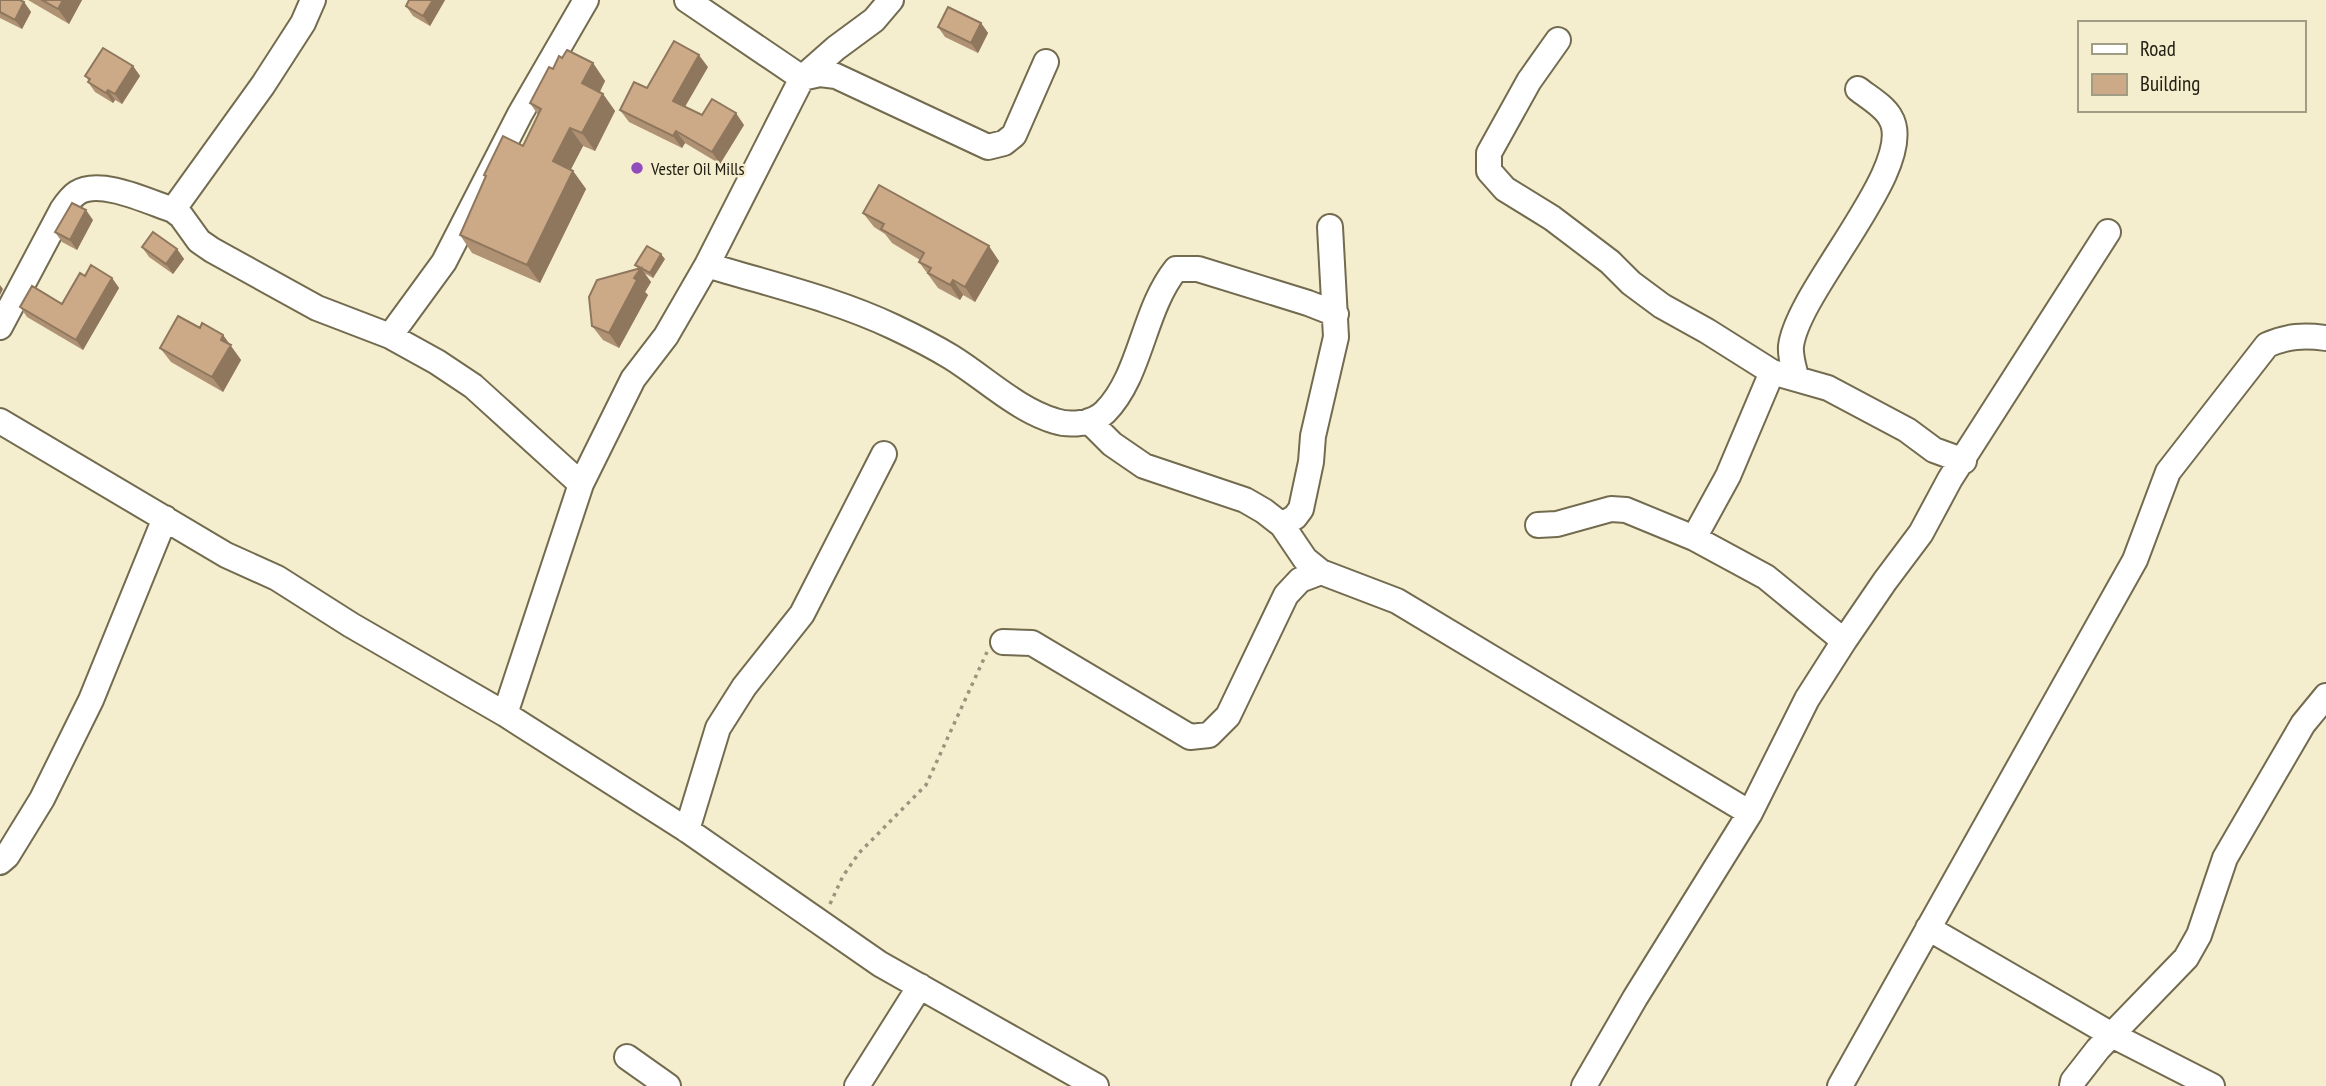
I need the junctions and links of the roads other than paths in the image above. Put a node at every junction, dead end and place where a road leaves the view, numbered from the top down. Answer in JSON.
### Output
{"nodes":[{"id":1,"x":313,"y":0,"type":"edge"},
{"id":2,"x":586,"y":0,"type":"edge"},
{"id":3,"x":687,"y":0,"type":"edge"},
{"id":4,"x":891,"y":0,"type":"edge"},
{"id":5,"x":1558,"y":40,"type":"dead end"},
{"id":6,"x":1046,"y":62,"type":"dead end"},
{"id":7,"x":802,"y":78,"type":"junction"},
{"id":8,"x":1858,"y":89,"type":"dead end"},
{"id":9,"x":173,"y":210,"type":"junction"},
{"id":10,"x":1330,"y":227,"type":"dead end"},
{"id":11,"x":2108,"y":232,"type":"dead end"},
{"id":12,"x":707,"y":265,"type":"junction"},
{"id":13,"x":1336,"y":314,"type":"junction"},
{"id":14,"x":0,"y":327,"type":"edge"},
{"id":15,"x":390,"y":336,"type":"junction"},
{"id":16,"x":2326,"y":338,"type":"edge"},
{"id":17,"x":1772,"y":372,"type":"junction"},
{"id":18,"x":1796,"y":377,"type":"junction"},
{"id":19,"x":0,"y":421,"type":"edge"},
{"id":20,"x":1089,"y":421,"type":"junction"},
{"id":21,"x":884,"y":454,"type":"dead end"},
{"id":22,"x":1964,"y":461,"type":"junction"},
{"id":23,"x":581,"y":484,"type":"junction"},
{"id":24,"x":165,"y":518,"type":"junction"},
{"id":25,"x":1282,"y":525,"type":"junction"},
{"id":26,"x":1538,"y":525,"type":"dead end"},
{"id":27,"x":1694,"y":538,"type":"junction"},
{"id":28,"x":1321,"y":572,"type":"junction"},
{"id":29,"x":1843,"y":641,"type":"junction"},
{"id":30,"x":1003,"y":642,"type":"road end"},
{"id":31,"x":2326,"y":696,"type":"edge"},
{"id":32,"x":505,"y":714,"type":"junction"},
{"id":33,"x":1750,"y":813,"type":"junction"},
{"id":34,"x":687,"y":830,"type":"junction"},
{"id":35,"x":0,"y":863,"type":"edge"},
{"id":36,"x":1928,"y":928,"type":"junction"},
{"id":37,"x":920,"y":986,"type":"junction"},
{"id":38,"x":2112,"y":1035,"type":"junction"},
{"id":39,"x":627,"y":1057,"type":"dead end"},
{"id":40,"x":668,"y":1086,"type":"edge"},
{"id":41,"x":857,"y":1086,"type":"edge"},
{"id":42,"x":1097,"y":1086,"type":"edge"},
{"id":43,"x":1584,"y":1086,"type":"edge"},
{"id":44,"x":1840,"y":1086,"type":"edge"},
{"id":45,"x":2072,"y":1086,"type":"edge"},
{"id":46,"x":2212,"y":1086,"type":"edge"}],
"edges":[{"from":1,"to":9,"type":"street"},
{"from":2,"to":15,"type":"street"},
{"from":3,"to":7,"type":"street"},
{"from":4,"to":7,"type":"street"},
{"from":5,"to":17,"type":"street"},
{"from":6,"to":7,"type":"street"},
{"from":7,"to":12,"type":"street"},
{"from":8,"to":18,"type":"street"},
{"from":9,"to":14,"type":"street"},
{"from":9,"to":15,"type":"street"},
{"from":10,"to":13,"type":"street"},
{"from":11,"to":22,"type":"street"},
{"from":12,"to":20,"type":"street"},
{"from":12,"to":23,"type":"street"},
{"from":13,"to":20,"type":"street"},
{"from":13,"to":25,"type":"street"},
{"from":15,"to":23,"type":"street"},
{"from":16,"to":36,"type":"street"},
{"from":17,"to":18,"type":"street"},
{"from":17,"to":27,"type":"street"},
{"from":18,"to":22,"type":"street"},
{"from":19,"to":24,"type":"street"},
{"from":20,"to":25,"type":"street"},
{"from":21,"to":34,"type":"street"},
{"from":22,"to":29,"type":"street"},
{"from":23,"to":32,"type":"street"},
{"from":24,"to":32,"type":"street"},
{"from":24,"to":35,"type":"street"},
{"from":25,"to":28,"type":"street"},
{"from":26,"to":27,"type":"street"},
{"from":27,"to":29,"type":"street"},
{"from":28,"to":30,"type":"street"},
{"from":28,"to":33,"type":"street"},
{"from":29,"to":33,"type":"street"},
{"from":31,"to":38,"type":"street"},
{"from":32,"to":34,"type":"street"},
{"from":33,"to":43,"type":"street"},
{"from":34,"to":37,"type":"street"},
{"from":36,"to":38,"type":"street"},
{"from":36,"to":44,"type":"street"},
{"from":37,"to":41,"type":"street"},
{"from":37,"to":42,"type":"street"},
{"from":38,"to":45,"type":"street"},
{"from":38,"to":46,"type":"street"},
{"from":39,"to":40,"type":"street"}]}
